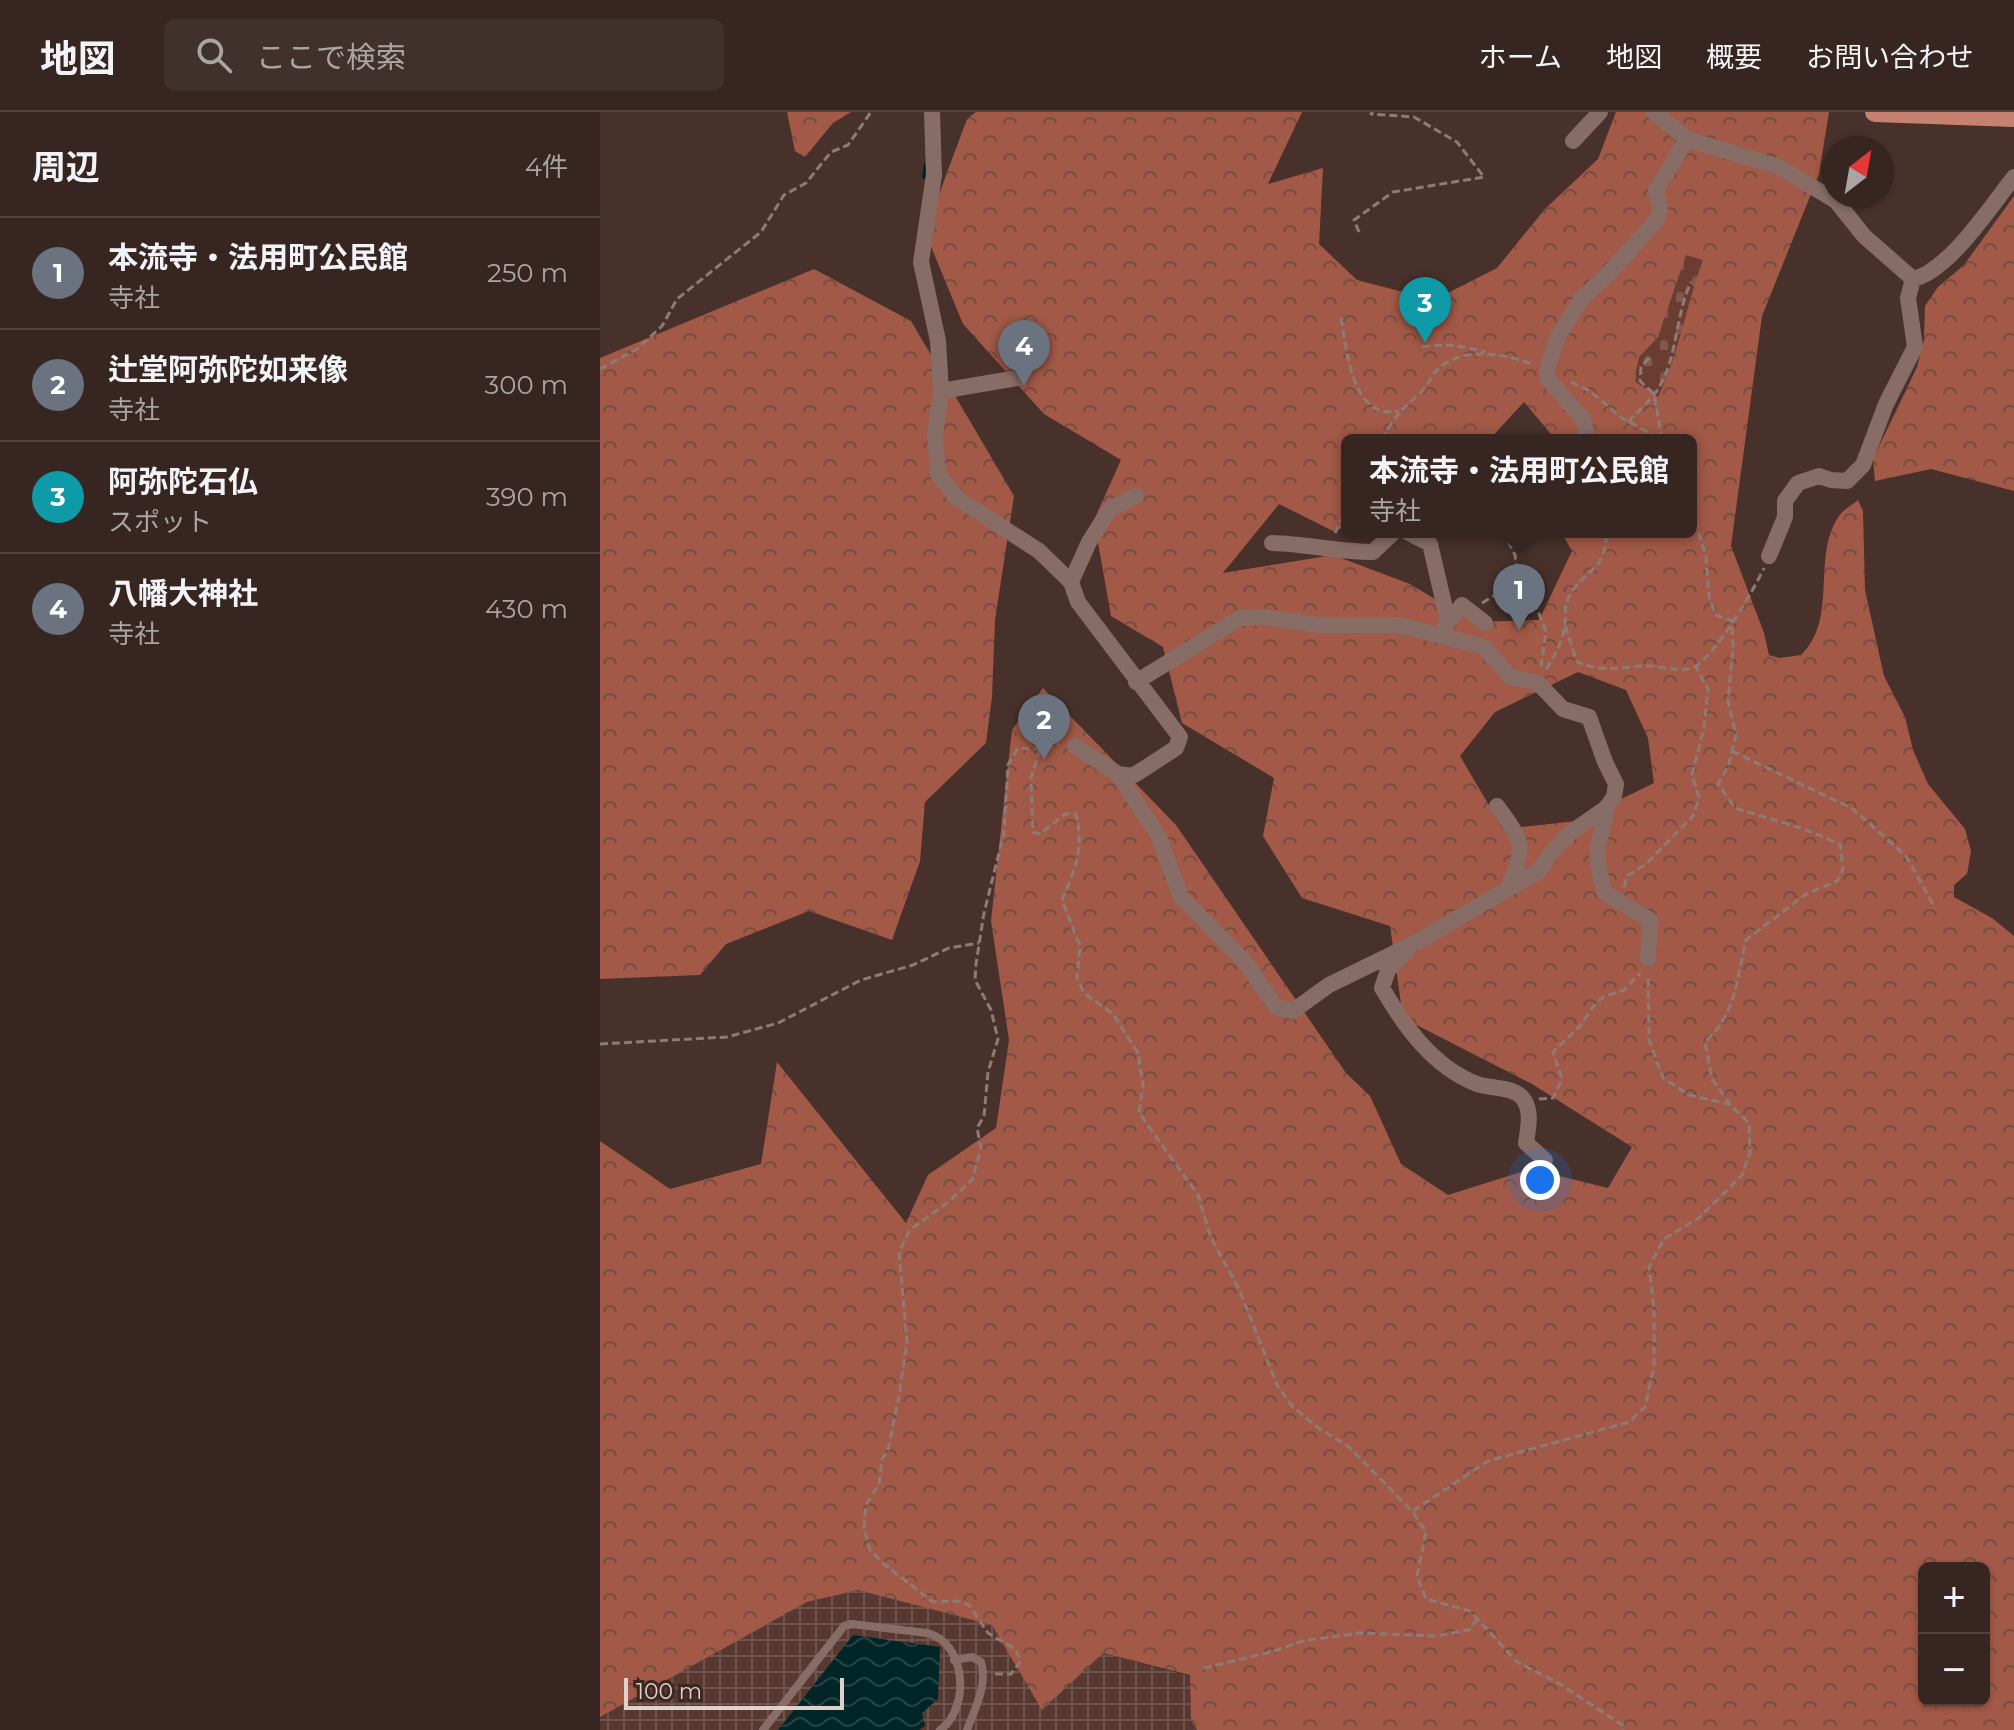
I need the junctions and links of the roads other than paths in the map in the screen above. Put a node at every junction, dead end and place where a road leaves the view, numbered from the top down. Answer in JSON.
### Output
{"nodes":[{"id":1,"x":932,"y":112,"type":"edge"},
{"id":2,"x":1600,"y":112,"type":"edge"},
{"id":3,"x":1654,"y":112,"type":"edge"},
{"id":4,"x":1875,"y":112,"type":"edge"},
{"id":5,"x":2014,"y":117,"type":"edge"},
{"id":6,"x":1687,"y":139,"type":"junction"},
{"id":7,"x":1573,"y":141,"type":"dead end"},
{"id":8,"x":2014,"y":177,"type":"edge"},
{"id":9,"x":1913,"y":279,"type":"junction"},
{"id":10,"x":1018,"y":378,"type":"dead end"},
{"id":11,"x":941,"y":391,"type":"junction"},
{"id":12,"x":1587,"y":434,"type":"edge"},
{"id":13,"x":1136,"y":496,"type":"dead end"},
{"id":14,"x":1388,"y":538,"type":"edge"},
{"id":15,"x":1418,"y":538,"type":"edge"},
{"id":16,"x":1272,"y":543,"type":"dead end"},
{"id":17,"x":1769,"y":556,"type":"road end"},
{"id":18,"x":1071,"y":582,"type":"junction"},
{"id":19,"x":1485,"y":623,"type":"road end"},
{"id":20,"x":1444,"y":628,"type":"junction"},
{"id":21,"x":1136,"y":682,"type":"junction"},
{"id":22,"x":1075,"y":746,"type":"road end"},
{"id":23,"x":1118,"y":774,"type":"junction"},
{"id":24,"x":1497,"y":806,"type":"dead end"},
{"id":25,"x":1606,"y":808,"type":"junction"},
{"id":26,"x":1507,"y":890,"type":"junction"},
{"id":27,"x":1417,"y":942,"type":"junction"},
{"id":28,"x":1648,"y":959,"type":"road end"},
{"id":29,"x":1545,"y":1160,"type":"dead end"},
{"id":30,"x":954,"y":1660,"type":"junction"},
{"id":31,"x":763,"y":1730,"type":"edge"},
{"id":32,"x":940,"y":1730,"type":"edge"},
{"id":33,"x":967,"y":1730,"type":"edge"}],
"edges":[{"from":1,"to":11,"type":"street"},
{"from":2,"to":7,"type":"street"},
{"from":3,"to":6,"type":"street"},
{"from":4,"to":5,"type":"main road"},
{"from":6,"to":9,"type":"street"},
{"from":6,"to":12,"type":"street"},
{"from":8,"to":9,"type":"street"},
{"from":9,"to":17,"type":"street"},
{"from":10,"to":11,"type":"street"},
{"from":11,"to":18,"type":"street"},
{"from":13,"to":18,"type":"street"},
{"from":14,"to":16,"type":"street"},
{"from":15,"to":20,"type":"street"},
{"from":18,"to":21,"type":"street"},
{"from":19,"to":20,"type":"street"},
{"from":20,"to":21,"type":"street"},
{"from":20,"to":25,"type":"street"},
{"from":21,"to":23,"type":"street"},
{"from":22,"to":23,"type":"street"},
{"from":23,"to":27,"type":"street"},
{"from":24,"to":26,"type":"street"},
{"from":25,"to":26,"type":"street"},
{"from":25,"to":28,"type":"street"},
{"from":26,"to":27,"type":"street"},
{"from":27,"to":29,"type":"street"},
{"from":30,"to":31,"type":"lane"},
{"from":30,"to":32,"type":"lane"},
{"from":30,"to":33,"type":"lane"}]}
